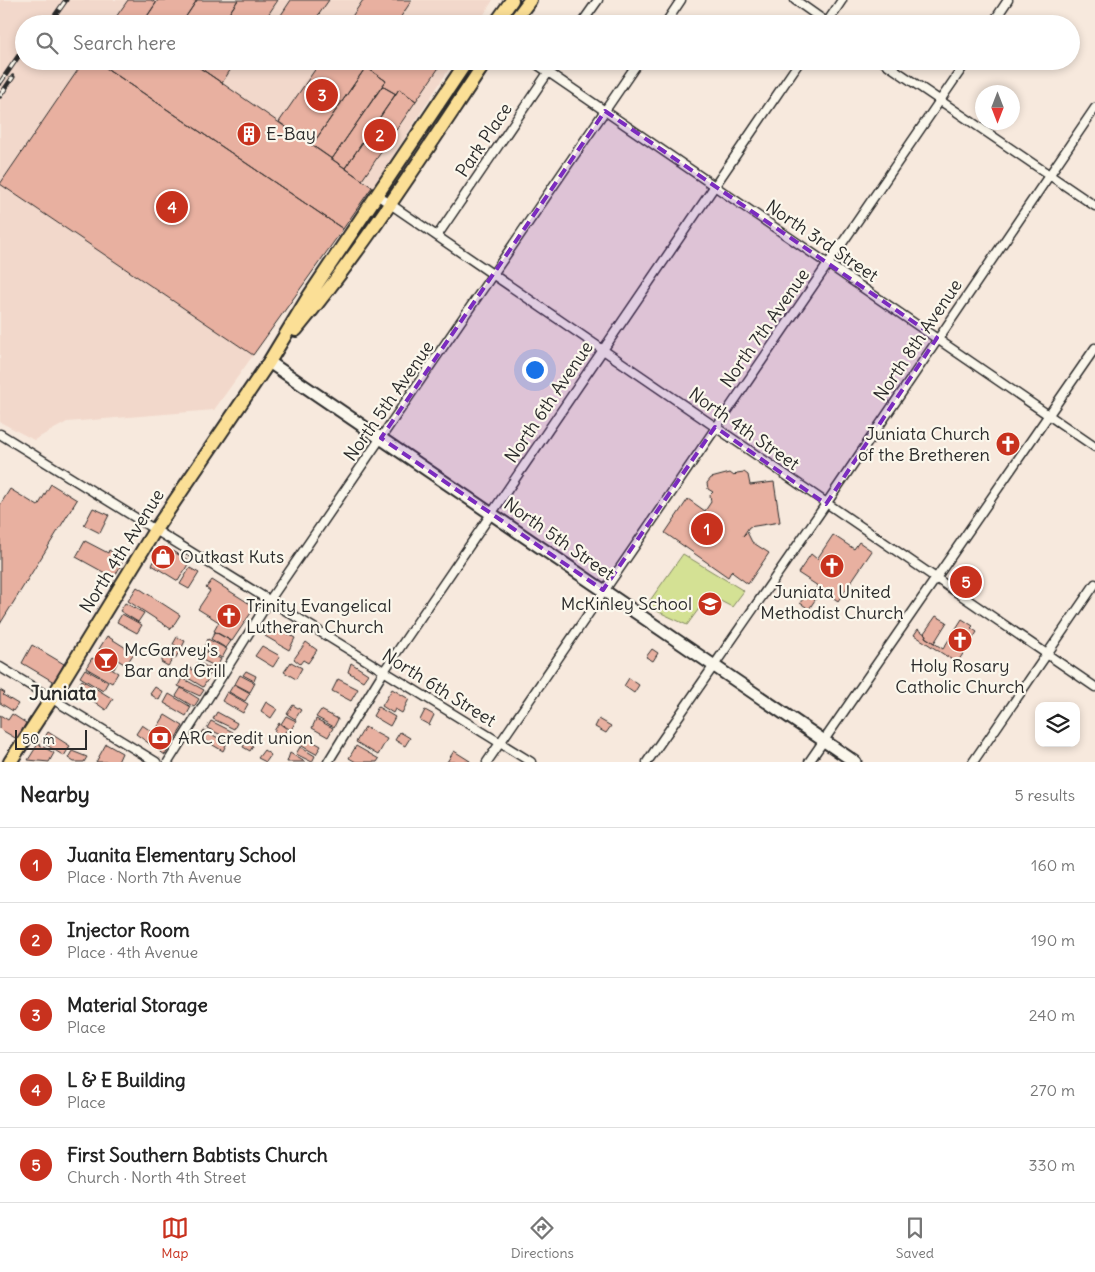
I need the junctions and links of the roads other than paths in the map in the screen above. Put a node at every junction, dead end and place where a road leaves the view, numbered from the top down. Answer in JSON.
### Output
{"nodes":[{"id":1,"x":512,"y":0,"type":"edge"},
{"id":2,"x":530,"y":0,"type":"edge"},
{"id":3,"x":598,"y":0,"type":"edge"},
{"id":4,"x":681,"y":0,"type":"edge"},
{"id":5,"x":795,"y":0,"type":"edge"},
{"id":6,"x":842,"y":0,"type":"edge"},
{"id":7,"x":1008,"y":0,"type":"edge"},
{"id":8,"x":501,"y":15,"type":"edge"},
{"id":9,"x":519,"y":15,"type":"edge"},
{"id":10,"x":588,"y":15,"type":"edge"},
{"id":11,"x":671,"y":15,"type":"edge"},
{"id":12,"x":816,"y":15,"type":"edge"},
{"id":13,"x":832,"y":15,"type":"edge"},
{"id":14,"x":998,"y":15,"type":"edge"},
{"id":15,"x":461,"y":70,"type":"edge"},
{"id":16,"x":480,"y":70,"type":"edge"},
{"id":17,"x":545,"y":70,"type":"edge"},
{"id":18,"x":633,"y":70,"type":"edge"},
{"id":19,"x":794,"y":70,"type":"edge"},
{"id":20,"x":895,"y":70,"type":"edge"},
{"id":21,"x":961,"y":70,"type":"edge"},
{"id":22,"x":548,"y":72,"type":"junction"},
{"id":23,"x":940,"y":102,"type":"junction"},
{"id":24,"x":1095,"y":108,"type":"edge"},
{"id":25,"x":605,"y":111,"type":"junction"},
{"id":26,"x":1049,"y":175,"type":"junction"},
{"id":27,"x":714,"y":186,"type":"junction"},
{"id":28,"x":377,"y":195,"type":"junction"},
{"id":29,"x":390,"y":204,"type":"junction"},
{"id":30,"x":1095,"y":206,"type":"edge"},
{"id":31,"x":437,"y":236,"type":"junction"},
{"id":32,"x":828,"y":264,"type":"junction"},
{"id":33,"x":494,"y":275,"type":"junction"},
{"id":34,"x":937,"y":338,"type":"junction"},
{"id":35,"x":1095,"y":348,"type":"edge"},
{"id":36,"x":603,"y":350,"type":"junction"},
{"id":37,"x":269,"y":362,"type":"junction"},
{"id":38,"x":1049,"y":415,"type":"junction"},
{"id":39,"x":715,"y":427,"type":"junction"},
{"id":40,"x":0,"y":434,"type":"edge"},
{"id":41,"x":381,"y":438,"type":"junction"},
{"id":42,"x":1095,"y":447,"type":"edge"},
{"id":43,"x":826,"y":504,"type":"junction"},
{"id":44,"x":492,"y":514,"type":"junction"},
{"id":45,"x":154,"y":530,"type":"junction"},
{"id":46,"x":937,"y":577,"type":"junction"},
{"id":47,"x":1095,"y":584,"type":"edge"},
{"id":48,"x":603,"y":590,"type":"junction"},
{"id":49,"x":269,"y":601,"type":"junction"},
{"id":50,"x":1047,"y":654,"type":"junction"},
{"id":51,"x":713,"y":666,"type":"junction"},
{"id":52,"x":0,"y":667,"type":"edge"},
{"id":53,"x":384,"y":671,"type":"junction"},
{"id":54,"x":1095,"y":687,"type":"edge"},
{"id":55,"x":52,"y":698,"type":"junction"},
{"id":56,"x":824,"y":740,"type":"junction"},
{"id":57,"x":499,"y":743,"type":"junction"},
{"id":58,"x":10,"y":762,"type":"edge"},
{"id":59,"x":156,"y":762,"type":"edge"},
{"id":60,"x":168,"y":762,"type":"edge"},
{"id":61,"x":328,"y":762,"type":"edge"},
{"id":62,"x":487,"y":762,"type":"edge"},
{"id":63,"x":531,"y":762,"type":"edge"},
{"id":64,"x":647,"y":762,"type":"edge"},
{"id":65,"x":809,"y":762,"type":"edge"},
{"id":66,"x":855,"y":762,"type":"edge"},
{"id":67,"x":973,"y":762,"type":"edge"}],
"edges":[{"from":1,"to":8,"type":"main road"},
{"from":2,"to":9,"type":"main road"},
{"from":3,"to":10,"type":"street"},
{"from":4,"to":11,"type":"street"},
{"from":5,"to":12,"type":"street"},
{"from":6,"to":13,"type":"street"},
{"from":7,"to":14,"type":"street"},
{"from":15,"to":28,"type":"main road","name":"North 4th Avenue"},
{"from":16,"to":29,"type":"main road","name":"North 4th Avenue"},
{"from":17,"to":22,"type":"street","name":"North 3rd Street"},
{"from":18,"to":25,"type":"street","name":"North 5th Avenue"},
{"from":19,"to":27,"type":"street","name":"North 6th Avenue"},
{"from":20,"to":23,"type":"street"},
{"from":21,"to":23,"type":"street","name":"North 7th Avenue"},
{"from":22,"to":25,"type":"street","name":"North 3rd Street"},
{"from":22,"to":31,"type":"street","name":"Park Place"},
{"from":23,"to":26,"type":"street"},
{"from":23,"to":32,"type":"street","name":"North 7th Avenue"},
{"from":24,"to":26,"type":"street","name":"North 8th Avenue"},
{"from":25,"to":27,"type":"street","name":"North 3rd Street"},
{"from":25,"to":33,"type":"street","name":"North 5th Avenue"},
{"from":26,"to":30,"type":"street"},
{"from":26,"to":34,"type":"street","name":"North 8th Avenue"},
{"from":27,"to":32,"type":"street","name":"North 3rd Street"},
{"from":27,"to":36,"type":"street","name":"North 6th Avenue"},
{"from":28,"to":29,"type":"street","name":"North 4th Street"},
{"from":28,"to":37,"type":"main road","name":"North 4th Avenue"},
{"from":29,"to":31,"type":"street","name":"North 4th Street"},
{"from":29,"to":37,"type":"main road","name":"North 4th Avenue"},
{"from":31,"to":33,"type":"street","name":"North 4th Street"},
{"from":32,"to":34,"type":"street","name":"North 3rd Street"},
{"from":32,"to":39,"type":"street","name":"North 7th Avenue"},
{"from":33,"to":36,"type":"street","name":"North 4th Street"},
{"from":33,"to":41,"type":"street","name":"North 5th Avenue"},
{"from":34,"to":38,"type":"street","name":"North 3rd Street"},
{"from":34,"to":43,"type":"street","name":"North 8th Avenue"},
{"from":35,"to":38,"type":"street"},
{"from":36,"to":39,"type":"street","name":"North 4th Street"},
{"from":36,"to":44,"type":"street","name":"North 6th Avenue"},
{"from":37,"to":41,"type":"street","name":"North 5th Street"},
{"from":37,"to":45,"type":"main road","name":"North 4th Avenue"},
{"from":38,"to":42,"type":"street","name":"North 3rd Street"},
{"from":38,"to":46,"type":"street"},
{"from":39,"to":43,"type":"street","name":"North 4th Street"},
{"from":39,"to":48,"type":"street","name":"North 7th Avenue"},
{"from":40,"to":45,"type":"street","name":"North 6th Street"},
{"from":41,"to":44,"type":"street","name":"North 5th Street"},
{"from":41,"to":49,"type":"street","name":"North 5th Avenue"},
{"from":43,"to":46,"type":"street","name":"North 4th Street"},
{"from":43,"to":51,"type":"street","name":"North 8th Avenue"},
{"from":44,"to":48,"type":"street","name":"North 5th Street"},
{"from":44,"to":53,"type":"street","name":"North 6th Avenue"},
{"from":45,"to":49,"type":"street","name":"North 6th Street"},
{"from":45,"to":55,"type":"main road","name":"North 4th Avenue"},
{"from":46,"to":50,"type":"street","name":"North 4th Street"},
{"from":46,"to":56,"type":"street"},
{"from":47,"to":50,"type":"street"},
{"from":48,"to":51,"type":"street","name":"North 5th Street"},
{"from":48,"to":57,"type":"street","name":"North 7th Avenue"},
{"from":49,"to":53,"type":"street","name":"North 6th Street"},
{"from":49,"to":60,"type":"street","name":"North 5th Avenue"},
{"from":50,"to":54,"type":"street","name":"North 4th Street"},
{"from":50,"to":67,"type":"street"},
{"from":51,"to":56,"type":"street","name":"North 5th Street"},
{"from":51,"to":64,"type":"street","name":"North 8th Avenue"},
{"from":52,"to":55,"type":"street"},
{"from":53,"to":57,"type":"street","name":"North 6th Street"},
{"from":53,"to":61,"type":"street","name":"North 6th Avenue"},
{"from":55,"to":58,"type":"main road","name":"North 4th Avenue"},
{"from":55,"to":59,"type":"street"},
{"from":56,"to":65,"type":"street"},
{"from":56,"to":66,"type":"street","name":"North 5th Street"},
{"from":57,"to":62,"type":"street","name":"North 7th Avenue"},
{"from":57,"to":63,"type":"street","name":"North 6th Street"}]}
